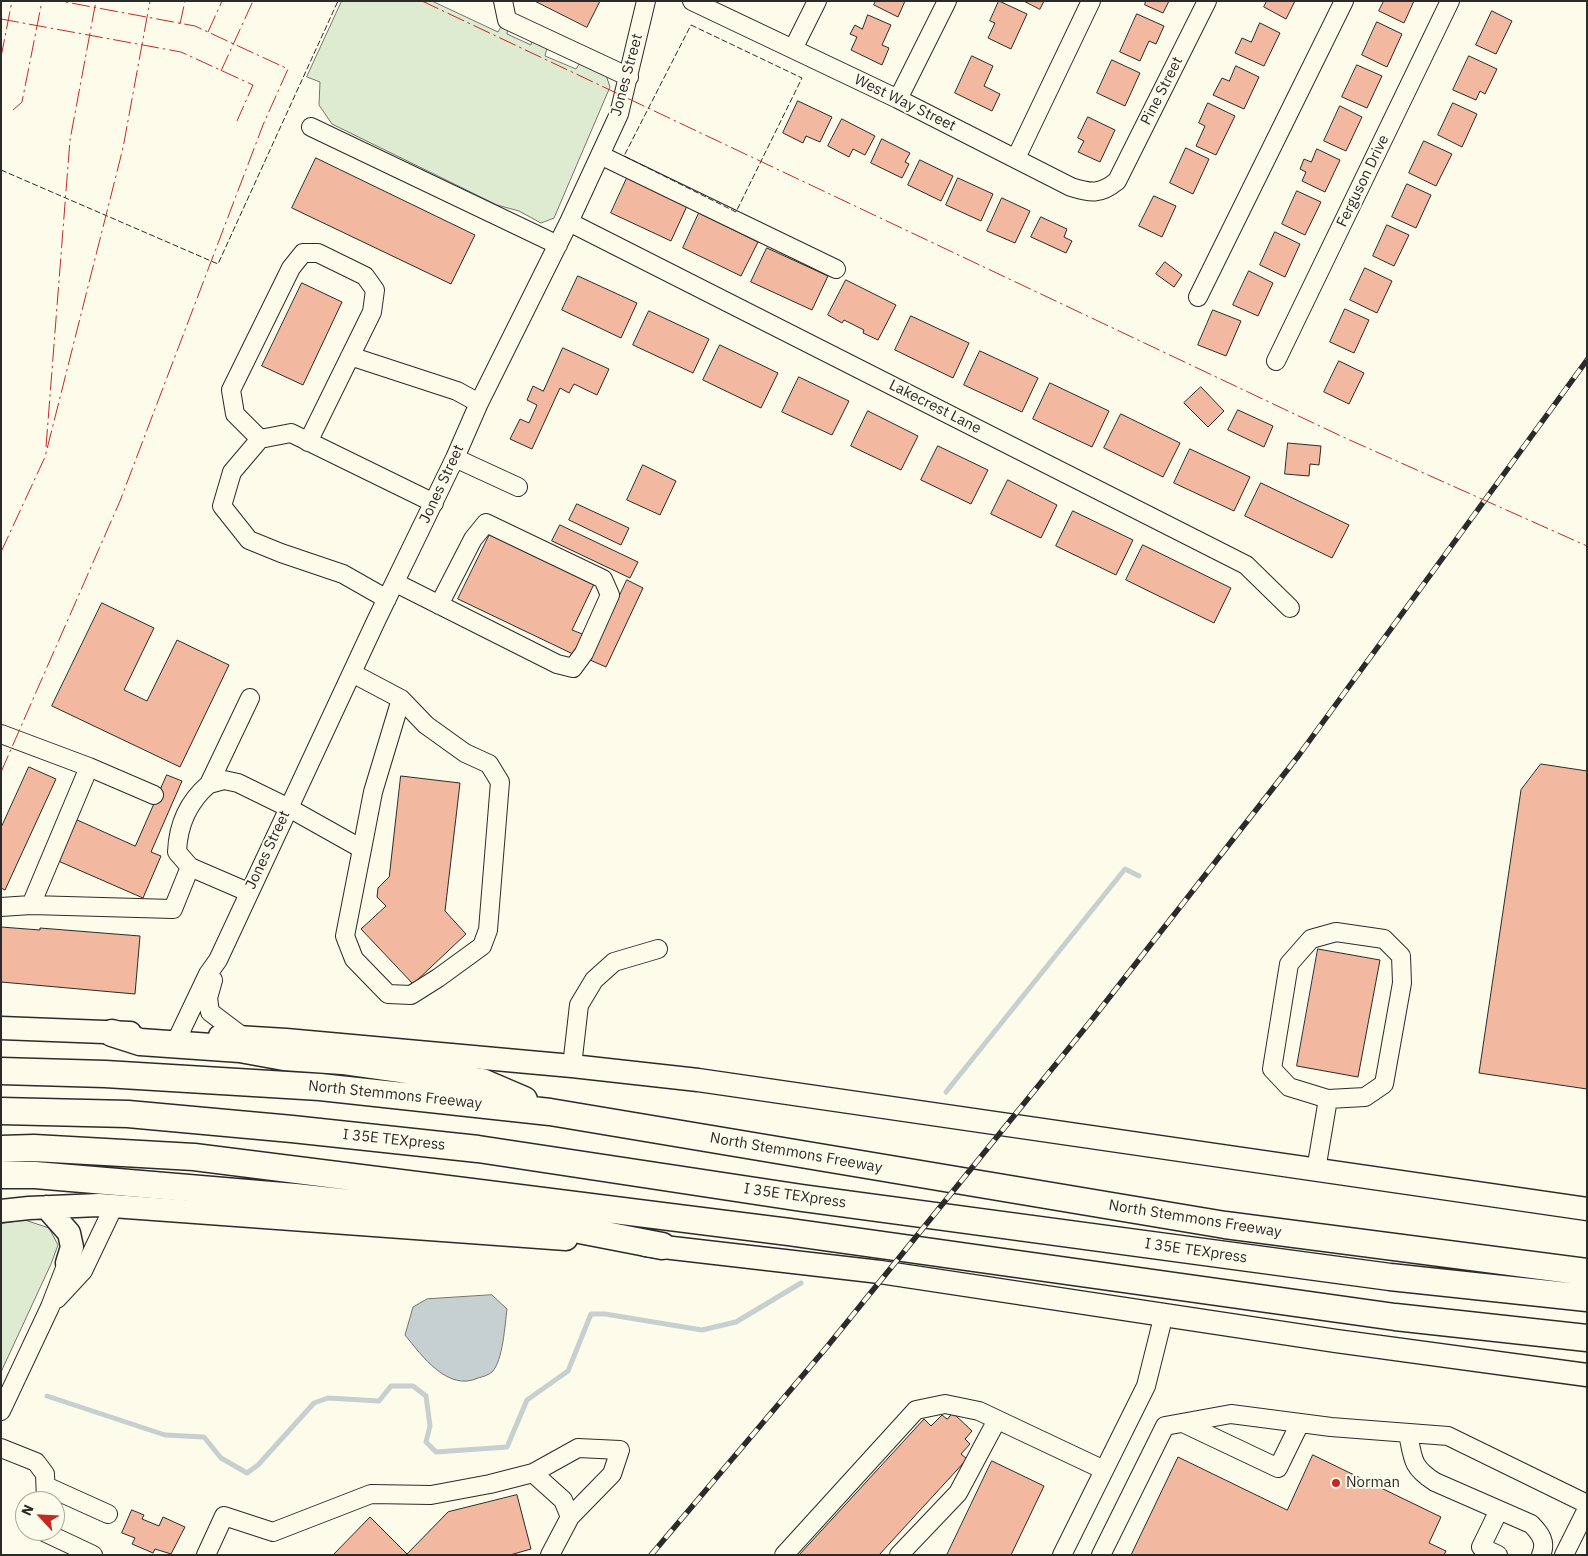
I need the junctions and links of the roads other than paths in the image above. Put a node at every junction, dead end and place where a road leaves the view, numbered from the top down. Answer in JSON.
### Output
{"nodes":[{"id":1,"x":503,"y":1,"type":"edge"},
{"id":2,"x":646,"y":1,"type":"edge"},
{"id":3,"x":692,"y":1,"type":"edge"},
{"id":4,"x":817,"y":1,"type":"edge"},
{"id":5,"x":947,"y":1,"type":"edge"},
{"id":6,"x":1091,"y":1,"type":"edge"},
{"id":7,"x":1207,"y":1,"type":"edge"},
{"id":8,"x":1344,"y":1,"type":"edge"},
{"id":9,"x":1450,"y":1,"type":"edge"},
{"id":10,"x":793,"y":49,"type":"junction"},
{"id":11,"x":629,"y":77,"type":"junction"},
{"id":12,"x":898,"y":99,"type":"junction"},
{"id":13,"x":311,"y":127,"type":"dead end"},
{"id":14,"x":600,"y":155,"type":"junction"},
{"id":15,"x":1016,"y":158,"type":"junction"},
{"id":16,"x":1116,"y":181,"type":"joint"},
{"id":17,"x":569,"y":222,"type":"junction"},
{"id":18,"x":558,"y":245,"type":"junction"},
{"id":19,"x":836,"y":269,"type":"dead end"},
{"id":20,"x":1198,"y":297,"type":"dead end"},
{"id":21,"x":350,"y":356,"type":"junction"},
{"id":22,"x":1276,"y":361,"type":"dead end"},
{"id":23,"x":479,"y":403,"type":"junction"},
{"id":24,"x":260,"y":439,"type":"junction"},
{"id":25,"x":308,"y":442,"type":"junction"},
{"id":26,"x":455,"y":458,"type":"junction"},
{"id":27,"x":518,"y":487,"type":"dead end"},
{"id":28,"x":434,"y":503,"type":"junction"},
{"id":29,"x":396,"y":583,"type":"junction"},
{"id":30,"x":387,"y":599,"type":"junction"},
{"id":31,"x":439,"y":605,"type":"junction"},
{"id":32,"x":1290,"y":608,"type":"dead end"},
{"id":33,"x":352,"y":674,"type":"junction"},
{"id":34,"x":250,"y":698,"type":"dead end"},
{"id":35,"x":401,"y":699,"type":"junction"},
{"id":36,"x":1,"y":734,"type":"edge"},
{"id":37,"x":88,"y":767,"type":"junction"},
{"id":38,"x":209,"y":784,"type":"junction"},
{"id":39,"x":154,"y":795,"type":"dead end"},
{"id":40,"x":288,"y":808,"type":"junction"},
{"id":41,"x":362,"y":850,"type":"junction"},
{"id":42,"x":190,"y":867,"type":"junction"},
{"id":43,"x":248,"y":892,"type":"junction"},
{"id":44,"x":31,"y":905,"type":"junction"},
{"id":45,"x":1,"y":907,"type":"edge"},
{"id":46,"x":658,"y":949,"type":"dead end"},
{"id":47,"x":218,"y":960,"type":"junction"},
{"id":48,"x":1,"y":1028,"type":"edge"},
{"id":49,"x":112,"y":1033,"type":"junction"},
{"id":50,"x":179,"y":1035,"type":"junction"},
{"id":51,"x":243,"y":1037,"type":"junction"},
{"id":52,"x":572,"y":1066,"type":"junction"},
{"id":53,"x":1,"y":1071,"type":"edge"},
{"id":54,"x":1328,"y":1099,"type":"junction"},
{"id":55,"x":1,"y":1110,"type":"edge"},
{"id":56,"x":550,"y":1112,"type":"junction"},
{"id":57,"x":1,"y":1142,"type":"edge"},
{"id":58,"x":34,"y":1148,"type":"junction"},
{"id":59,"x":1,"y":1149,"type":"edge"},
{"id":60,"x":1316,"y":1170,"type":"junction"},
{"id":61,"x":1,"y":1175,"type":"edge"},
{"id":62,"x":114,"y":1206,"type":"junction"},
{"id":63,"x":46,"y":1207,"type":"junction"},
{"id":64,"x":1587,"y":1209,"type":"edge"},
{"id":65,"x":1,"y":1211,"type":"edge"},
{"id":66,"x":662,"y":1246,"type":"junction"},
{"id":67,"x":67,"y":1263,"type":"joint"},
{"id":68,"x":1587,"y":1272,"type":"edge"},
{"id":69,"x":1587,"y":1298,"type":"edge"},
{"id":70,"x":50,"y":1307,"type":"junction"},
{"id":71,"x":1164,"y":1314,"type":"junction"},
{"id":72,"x":1587,"y":1338,"type":"edge"},
{"id":73,"x":1587,"y":1375,"type":"edge"},
{"id":74,"x":1,"y":1411,"type":"edge"},
{"id":75,"x":997,"y":1420,"type":"junction"},
{"id":76,"x":1182,"y":1423,"type":"junction"},
{"id":77,"x":1300,"y":1423,"type":"junction"},
{"id":78,"x":1408,"y":1434,"type":"junction"},
{"id":79,"x":1,"y":1448,"type":"edge"},
{"id":80,"x":1104,"y":1470,"type":"junction"},
{"id":81,"x":533,"y":1473,"type":"junction"},
{"id":82,"x":46,"y":1491,"type":"edge"},
{"id":83,"x":65,"y":1499,"type":"edge"},
{"id":84,"x":1587,"y":1504,"type":"edge"},
{"id":85,"x":1587,"y":1509,"type":"edge"},
{"id":86,"x":1499,"y":1510,"type":"junction"},
{"id":87,"x":108,"y":1514,"type":"dead end"},
{"id":88,"x":570,"y":1517,"type":"junction"},
{"id":89,"x":63,"y":1541,"type":"edge"},
{"id":90,"x":1480,"y":1551,"type":"edge"},
{"id":91,"x":93,"y":1555,"type":"edge"},
{"id":92,"x":206,"y":1555,"type":"edge"},
{"id":93,"x":550,"y":1555,"type":"edge"},
{"id":94,"x":784,"y":1555,"type":"edge"},
{"id":95,"x":899,"y":1555,"type":"edge"},
{"id":96,"x":1062,"y":1555,"type":"edge"},
{"id":97,"x":1101,"y":1555,"type":"edge"},
{"id":98,"x":1498,"y":1555,"type":"edge"},
{"id":99,"x":1541,"y":1555,"type":"edge"},
{"id":100,"x":1564,"y":1555,"type":"edge"}],
"edges":[{"from":1,"to":11,"type":"street"},
{"from":2,"to":11,"type":"street","name":"Jones Street"},
{"from":3,"to":10,"type":"street","name":"West Way Street"},
{"from":4,"to":10,"type":"street"},
{"from":5,"to":12,"type":"street"},
{"from":6,"to":15,"type":"street"},
{"from":7,"to":16,"type":"street","name":"Pine Street"},
{"from":8,"to":20,"type":"street"},
{"from":9,"to":22,"type":"street","name":"Ferguson Drive"},
{"from":10,"to":12,"type":"street","name":"West Way Street"},
{"from":11,"to":14,"type":"street","name":"Jones Street"},
{"from":12,"to":15,"type":"street","name":"West Way Street"},
{"from":13,"to":18,"type":"street"},
{"from":14,"to":17,"type":"street","name":"Jones Street"},
{"from":14,"to":19,"type":"street"},
{"from":15,"to":16,"type":"street","name":"West Way Street"},
{"from":17,"to":18,"type":"street","name":"Jones Street"},
{"from":17,"to":32,"type":"street","name":"Lakecrest Lane"},
{"from":18,"to":23,"type":"street","name":"Jones Street"},
{"from":21,"to":23,"type":"street"},
{"from":21,"to":24,"type":"street"},
{"from":21,"to":25,"type":"street"},
{"from":23,"to":26,"type":"street","name":"Jones Street"},
{"from":24,"to":25,"type":"street"},
{"from":24,"to":30,"type":"street"},
{"from":25,"to":28,"type":"street"},
{"from":26,"to":27,"type":"street"},
{"from":26,"to":28,"type":"street","name":"Jones Street"},
{"from":28,"to":29,"type":"street","name":"Jones Street"},
{"from":29,"to":30,"type":"street","name":"Jones Street"},
{"from":29,"to":31,"type":"street"},
{"from":30,"to":33,"type":"street","name":"Jones Street"},
{"from":31,"to":31,"type":"street"},
{"from":33,"to":35,"type":"street"},
{"from":33,"to":40,"type":"street","name":"Jones Street"},
{"from":34,"to":38,"type":"street"},
{"from":35,"to":41,"type":"street"},
{"from":35,"to":41,"type":"street"},
{"from":36,"to":37,"type":"street"},
{"from":37,"to":39,"type":"street"},
{"from":37,"to":44,"type":"street"},
{"from":38,"to":40,"type":"street"},
{"from":38,"to":42,"type":"street"},
{"from":40,"to":41,"type":"street"},
{"from":40,"to":43,"type":"street","name":"Jones Street"},
{"from":42,"to":43,"type":"street"},
{"from":42,"to":44,"type":"street"},
{"from":43,"to":47,"type":"street","name":"Jones Street"},
{"from":44,"to":45,"type":"street"},
{"from":46,"to":52,"type":"street"},
{"from":47,"to":50,"type":"street","name":"Jones Street"},
{"from":47,"to":51,"type":"street","name":"Jones Street"},
{"from":48,"to":49,"type":"main road"},
{"from":49,"to":50,"type":"main road"},
{"from":49,"to":56,"type":"highway"},
{"from":50,"to":51,"type":"main road"},
{"from":51,"to":52,"type":"main road"},
{"from":52,"to":60,"type":"main road"},
{"from":53,"to":56,"type":"highway","name":"North Stemmons Freeway"},
{"from":54,"to":54,"type":"street"},
{"from":54,"to":60,"type":"street"},
{"from":55,"to":69,"type":"highway","name":"I 35E TEXpress"},
{"from":56,"to":68,"type":"highway","name":"North Stemmons Freeway"},
{"from":57,"to":58,"type":"highway"},
{"from":58,"to":59,"type":"highway"},
{"from":58,"to":72,"type":"highway"},
{"from":60,"to":64,"type":"main road"},
{"from":61,"to":66,"type":"highway"},
{"from":62,"to":63,"type":"main road"},
{"from":62,"to":66,"type":"main road"},
{"from":62,"to":70,"type":"street"},
{"from":63,"to":65,"type":"main road"},
{"from":63,"to":67,"type":"main road"},
{"from":66,"to":71,"type":"main road"},
{"from":67,"to":70,"type":"street"},
{"from":70,"to":74,"type":"street"},
{"from":71,"to":73,"type":"main road"},
{"from":71,"to":80,"type":"street"},
{"from":75,"to":80,"type":"street"},
{"from":75,"to":94,"type":"street"},
{"from":75,"to":95,"type":"street"},
{"from":76,"to":77,"type":"street"},
{"from":76,"to":77,"type":"street"},
{"from":76,"to":97,"type":"street"},
{"from":77,"to":78,"type":"street"},
{"from":78,"to":84,"type":"street"},
{"from":78,"to":86,"type":"street"},
{"from":79,"to":82,"type":"street"},
{"from":80,"to":96,"type":"street"},
{"from":81,"to":88,"type":"street"},
{"from":81,"to":88,"type":"street"},
{"from":81,"to":92,"type":"street"},
{"from":83,"to":87,"type":"street"},
{"from":85,"to":100,"type":"street"},
{"from":86,"to":90,"type":"street"},
{"from":86,"to":99,"type":"street"},
{"from":88,"to":93,"type":"street"},
{"from":89,"to":91,"type":"street"},
{"from":90,"to":98,"type":"street"}]}
